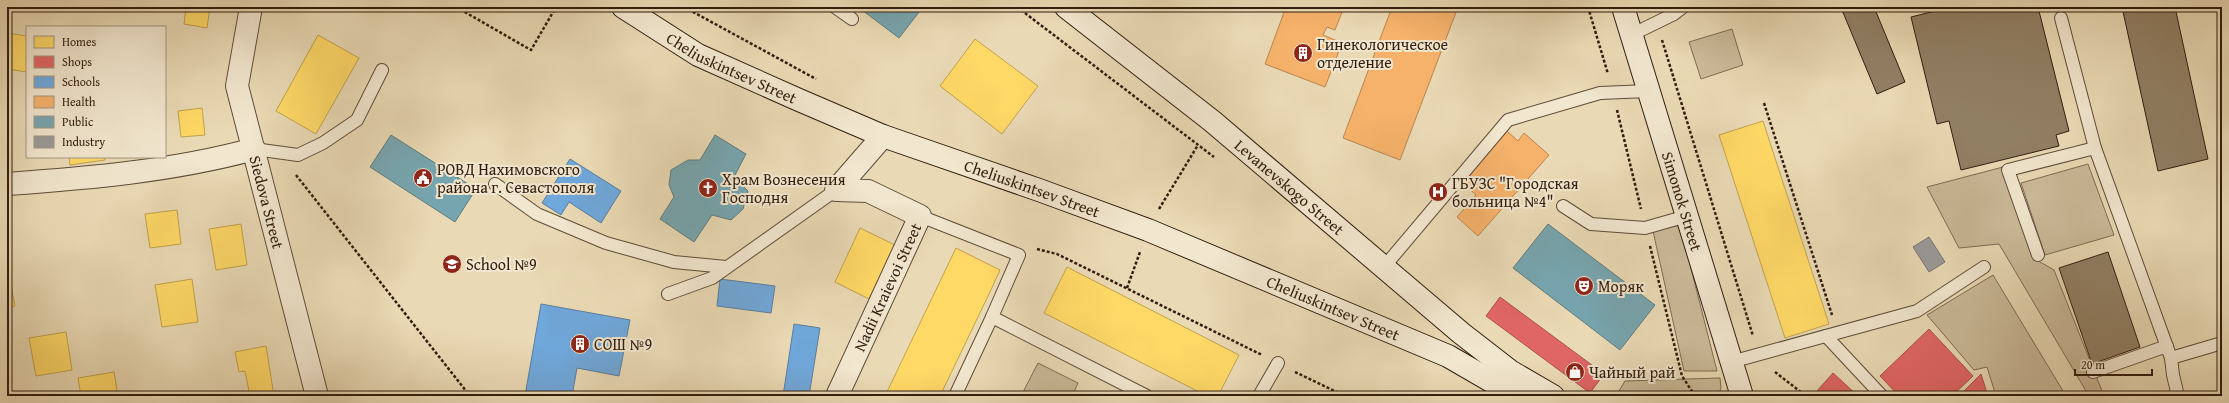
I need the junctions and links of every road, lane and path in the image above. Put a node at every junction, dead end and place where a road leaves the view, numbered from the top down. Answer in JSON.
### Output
{"nodes":[{"id":1,"x":251,"y":7,"type":"edge"},
{"id":2,"x":456,"y":7,"type":"edge"},
{"id":3,"x":556,"y":7,"type":"edge"},
{"id":4,"x":623,"y":7,"type":"edge"},
{"id":5,"x":684,"y":7,"type":"edge"},
{"id":6,"x":835,"y":7,"type":"edge"},
{"id":7,"x":1018,"y":7,"type":"edge"},
{"id":8,"x":1066,"y":7,"type":"edge"},
{"id":9,"x":1588,"y":7,"type":"edge"},
{"id":10,"x":1623,"y":7,"type":"edge"},
{"id":11,"x":1683,"y":7,"type":"edge"},
{"id":12,"x":2061,"y":18,"type":"dead end"},
{"id":13,"x":852,"y":19,"type":"dead end"},
{"id":14,"x":1656,"y":23,"type":"junction"},
{"id":15,"x":1631,"y":35,"type":"junction"},
{"id":16,"x":382,"y":70,"type":"dead end"},
{"id":17,"x":823,"y":83,"type":"dead end"},
{"id":18,"x":1648,"y":91,"type":"junction"},
{"id":19,"x":1612,"y":92,"type":"junction"},
{"id":20,"x":1764,"y":103,"type":"dead end"},
{"id":21,"x":883,"y":136,"type":"junction"},
{"id":22,"x":1198,"y":144,"type":"junction"},
{"id":23,"x":2094,"y":148,"type":"junction"},
{"id":24,"x":254,"y":149,"type":"junction"},
{"id":25,"x":1217,"y":159,"type":"dead end"},
{"id":26,"x":294,"y":172,"type":"dead end"},
{"id":27,"x":7,"y":184,"type":"edge"},
{"id":28,"x":495,"y":184,"type":"dead end"},
{"id":29,"x":836,"y":190,"type":"junction"},
{"id":30,"x":1563,"y":206,"type":"dead end"},
{"id":31,"x":920,"y":216,"type":"junction"},
{"id":32,"x":1154,"y":216,"type":"dead end"},
{"id":33,"x":1687,"y":216,"type":"junction"},
{"id":34,"x":1645,"y":228,"type":"junction"},
{"id":35,"x":1019,"y":255,"type":"junction"},
{"id":36,"x":2038,"y":255,"type":"dead end"},
{"id":37,"x":726,"y":267,"type":"junction"},
{"id":38,"x":1384,"y":267,"type":"junction"},
{"id":39,"x":1984,"y":267,"type":"dead end"},
{"id":40,"x":668,"y":294,"type":"dead end"},
{"id":41,"x":992,"y":317,"type":"junction"},
{"id":42,"x":1461,"y":333,"type":"junction"},
{"id":43,"x":1832,"y":335,"type":"junction"},
{"id":44,"x":2222,"y":343,"type":"edge"},
{"id":45,"x":2169,"y":352,"type":"junction"},
{"id":46,"x":1759,"y":355,"type":"junction"},
{"id":47,"x":1448,"y":356,"type":"junction"},
{"id":48,"x":1731,"y":362,"type":"junction"},
{"id":49,"x":1278,"y":363,"type":"junction"},
{"id":50,"x":1775,"y":372,"type":"dead end"},
{"id":51,"x":2093,"y":372,"type":"dead end"},
{"id":52,"x":317,"y":396,"type":"edge"},
{"id":53,"x":470,"y":396,"type":"edge"},
{"id":54,"x":837,"y":396,"type":"edge"},
{"id":55,"x":955,"y":396,"type":"edge"},
{"id":56,"x":1147,"y":396,"type":"edge"},
{"id":57,"x":1259,"y":396,"type":"edge"},
{"id":58,"x":1345,"y":396,"type":"edge"},
{"id":59,"x":1517,"y":396,"type":"edge"},
{"id":60,"x":1553,"y":396,"type":"edge"},
{"id":61,"x":1695,"y":396,"type":"edge"},
{"id":62,"x":1742,"y":396,"type":"edge"},
{"id":63,"x":1806,"y":396,"type":"edge"},
{"id":64,"x":1882,"y":396,"type":"edge"},
{"id":65,"x":2178,"y":396,"type":"edge"}],
"edges":[{"from":1,"to":24,"type":"main road","name":"Siedova Street"},
{"from":2,"to":3,"type":"path"},
{"from":4,"to":21,"type":"main road","name":"Cheliuskintsev Street"},
{"from":5,"to":17,"type":"path"},
{"from":6,"to":13,"type":"lane"},
{"from":7,"to":22,"type":"path"},
{"from":8,"to":38,"type":"main road","name":"Levanevskogo Street"},
{"from":9,"to":19,"type":"path"},
{"from":10,"to":15,"type":"main road","name":"Simonok Street"},
{"from":11,"to":14,"type":"lane"},
{"from":12,"to":23,"type":"lane"},
{"from":14,"to":15,"type":"lane"},
{"from":14,"to":46,"type":"path"},
{"from":15,"to":18,"type":"main road","name":"Simonok Street"},
{"from":16,"to":24,"type":"lane"},
{"from":18,"to":19,"type":"lane"},
{"from":18,"to":33,"type":"main road","name":"Simonok Street"},
{"from":19,"to":34,"type":"path"},
{"from":19,"to":38,"type":"lane"},
{"from":20,"to":43,"type":"path"},
{"from":21,"to":29,"type":"main road"},
{"from":21,"to":47,"type":"main road","name":"Cheliuskintsev Street"},
{"from":22,"to":25,"type":"path"},
{"from":22,"to":32,"type":"path"},
{"from":23,"to":36,"type":"lane"},
{"from":23,"to":45,"type":"lane"},
{"from":24,"to":27,"type":"main road"},
{"from":24,"to":52,"type":"main road","name":"Siedova Street"},
{"from":26,"to":53,"type":"path"},
{"from":28,"to":37,"type":"lane"},
{"from":29,"to":31,"type":"main road","name":"Nadii Kraievoi Street"},
{"from":29,"to":37,"type":"lane"},
{"from":30,"to":34,"type":"lane"},
{"from":31,"to":35,"type":"lane"},
{"from":31,"to":54,"type":"main road","name":"Nadii Kraievoi Street"},
{"from":33,"to":34,"type":"lane"},
{"from":33,"to":48,"type":"main road","name":"Simonok Street"},
{"from":34,"to":61,"type":"path"},
{"from":35,"to":41,"type":"lane"},
{"from":35,"to":49,"type":"path"},
{"from":37,"to":40,"type":"lane"},
{"from":38,"to":42,"type":"main road","name":"Levanevskogo Street"},
{"from":39,"to":43,"type":"lane"},
{"from":41,"to":55,"type":"lane"},
{"from":41,"to":56,"type":"lane"},
{"from":42,"to":47,"type":"main road"},
{"from":42,"to":60,"type":"main road","name":"Levanevskogo Street"},
{"from":43,"to":46,"type":"lane"},
{"from":43,"to":64,"type":"lane"},
{"from":44,"to":45,"type":"lane"},
{"from":45,"to":51,"type":"lane"},
{"from":45,"to":65,"type":"lane"},
{"from":46,"to":48,"type":"lane"},
{"from":47,"to":59,"type":"main road","name":"Cheliuskintsev Street"},
{"from":48,"to":62,"type":"main road","name":"Simonok Street"},
{"from":49,"to":57,"type":"lane"},
{"from":49,"to":58,"type":"path"},
{"from":50,"to":63,"type":"path"}]}
